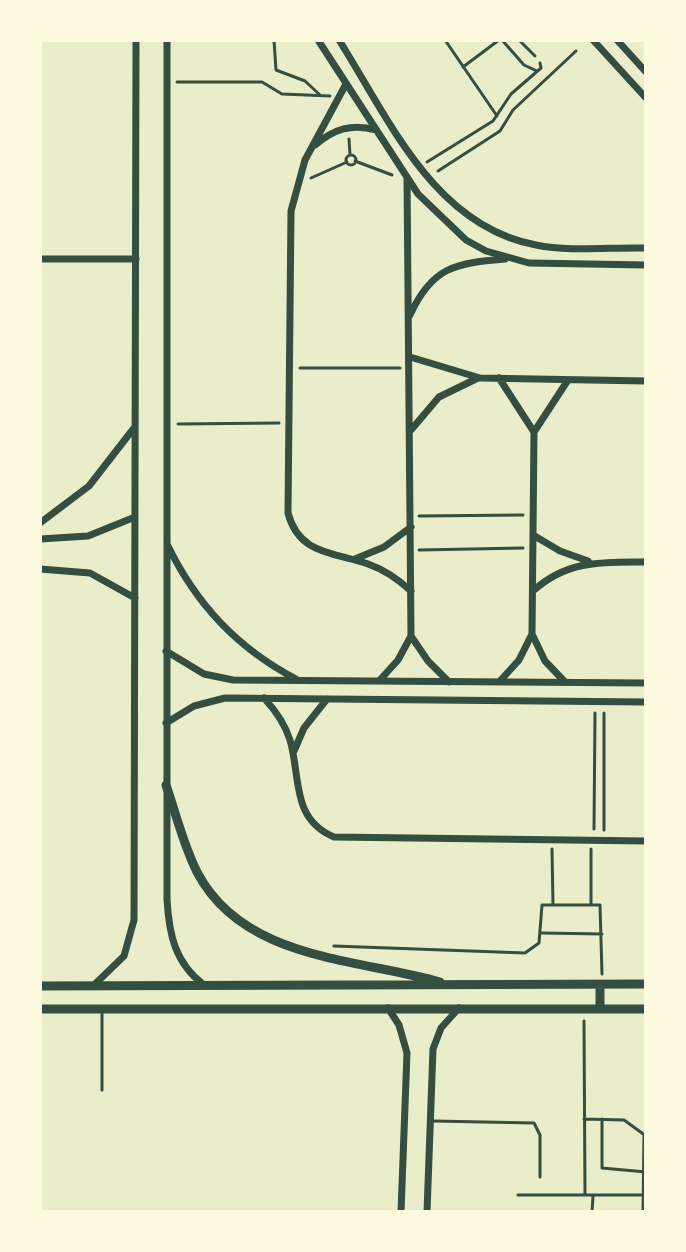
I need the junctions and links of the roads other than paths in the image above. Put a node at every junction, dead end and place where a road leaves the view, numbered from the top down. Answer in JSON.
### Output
{"nodes":[{"id":1,"x":136,"y":40,"type":"edge"},
{"id":2,"x":167,"y":40,"type":"edge"},
{"id":3,"x":318,"y":40,"type":"edge"},
{"id":4,"x":339,"y":40,"type":"edge"},
{"id":5,"x":519,"y":40,"type":"edge"},
{"id":6,"x":593,"y":40,"type":"edge"},
{"id":7,"x":617,"y":40,"type":"edge"},
{"id":8,"x":324,"y":52,"type":"junction"},
{"id":9,"x":535,"y":56,"type":"road end"},
{"id":10,"x":645,"y":71,"type":"edge"},
{"id":11,"x":630,"y":81,"type":"junction"},
{"id":12,"x":346,"y":84,"type":"junction"},
{"id":13,"x":646,"y":98,"type":"edge"},
{"id":14,"x":376,"y":130,"type":"junction"},
{"id":15,"x":311,"y":149,"type":"junction"},
{"id":16,"x":407,"y":179,"type":"junction"},
{"id":17,"x":558,"y":247,"type":"junction"},
{"id":18,"x":646,"y":248,"type":"edge"},
{"id":19,"x":40,"y":259,"type":"edge"},
{"id":20,"x":136,"y":259,"type":"junction"},
{"id":21,"x":508,"y":259,"type":"junction"},
{"id":22,"x":558,"y":264,"type":"junction"},
{"id":23,"x":646,"y":265,"type":"edge"},
{"id":24,"x":409,"y":317,"type":"junction"},
{"id":25,"x":410,"y":357,"type":"junction"},
{"id":26,"x":480,"y":378,"type":"junction"},
{"id":27,"x":499,"y":378,"type":"junction"},
{"id":28,"x":568,"y":380,"type":"junction"},
{"id":29,"x":646,"y":381,"type":"edge"},
{"id":30,"x":135,"y":426,"type":"junction"},
{"id":31,"x":410,"y":431,"type":"junction"},
{"id":32,"x":534,"y":432,"type":"junction"},
{"id":33,"x":135,"y":517,"type":"junction"},
{"id":34,"x":40,"y":523,"type":"edge"},
{"id":35,"x":411,"y":527,"type":"junction"},
{"id":36,"x":533,"y":535,"type":"junction"},
{"id":37,"x":40,"y":539,"type":"edge"},
{"id":38,"x":166,"y":542,"type":"junction"},
{"id":39,"x":353,"y":559,"type":"junction"},
{"id":40,"x":590,"y":562,"type":"junction"},
{"id":41,"x":646,"y":562,"type":"edge"},
{"id":42,"x":40,"y":569,"type":"edge"},
{"id":43,"x":411,"y":591,"type":"junction"},
{"id":44,"x":533,"y":591,"type":"junction"},
{"id":45,"x":135,"y":598,"type":"junction"},
{"id":46,"x":532,"y":634,"type":"junction"},
{"id":47,"x":411,"y":636,"type":"junction"},
{"id":48,"x":166,"y":651,"type":"junction"},
{"id":49,"x":298,"y":680,"type":"junction"},
{"id":50,"x":379,"y":681,"type":"junction"},
{"id":51,"x":449,"y":682,"type":"junction"},
{"id":52,"x":499,"y":682,"type":"junction"},
{"id":53,"x":565,"y":682,"type":"junction"},
{"id":54,"x":646,"y":683,"type":"edge"},
{"id":55,"x":264,"y":698,"type":"junction"},
{"id":56,"x":327,"y":699,"type":"junction"},
{"id":57,"x":646,"y":702,"type":"edge"},
{"id":58,"x":166,"y":723,"type":"junction"},
{"id":59,"x":293,"y":753,"type":"junction"},
{"id":60,"x":166,"y":785,"type":"junction"},
{"id":61,"x":646,"y":841,"type":"edge"},
{"id":62,"x":646,"y":984,"type":"edge"},
{"id":63,"x":204,"y":985,"type":"junction"},
{"id":64,"x":451,"y":985,"type":"junction"},
{"id":65,"x":601,"y":985,"type":"junction"},
{"id":66,"x":40,"y":986,"type":"edge"},
{"id":67,"x":64,"y":986,"type":"junction"},
{"id":68,"x":93,"y":986,"type":"junction"},
{"id":69,"x":388,"y":1008,"type":"junction"},
{"id":70,"x":459,"y":1008,"type":"junction"},
{"id":71,"x":40,"y":1009,"type":"edge"},
{"id":72,"x":64,"y":1009,"type":"junction"},
{"id":73,"x":102,"y":1009,"type":"junction"},
{"id":74,"x":600,"y":1009,"type":"junction"},
{"id":75,"x":646,"y":1009,"type":"edge"},
{"id":76,"x":102,"y":1090,"type":"dead end"},
{"id":77,"x":430,"y":1121,"type":"junction"},
{"id":78,"x":540,"y":1177,"type":"dead end"},
{"id":79,"x":401,"y":1212,"type":"edge"},
{"id":80,"x":427,"y":1212,"type":"edge"}],
"edges":[{"from":1,"to":20,"type":"street"},
{"from":2,"to":38,"type":"street"},
{"from":3,"to":8,"type":"street"},
{"from":4,"to":8,"type":"street"},
{"from":4,"to":17,"type":"street"},
{"from":5,"to":9,"type":"lane"},
{"from":6,"to":11,"type":"street"},
{"from":7,"to":10,"type":"street"},
{"from":8,"to":12,"type":"street"},
{"from":10,"to":11,"type":"street"},
{"from":11,"to":13,"type":"street"},
{"from":12,"to":14,"type":"street"},
{"from":12,"to":15,"type":"street"},
{"from":14,"to":15,"type":"street"},
{"from":14,"to":16,"type":"street"},
{"from":15,"to":39,"type":"street"},
{"from":16,"to":21,"type":"street"},
{"from":16,"to":24,"type":"street"},
{"from":17,"to":18,"type":"street"},
{"from":17,"to":22,"type":"street"},
{"from":19,"to":20,"type":"street"},
{"from":20,"to":30,"type":"street"},
{"from":21,"to":22,"type":"street"},
{"from":21,"to":24,"type":"street"},
{"from":22,"to":23,"type":"street"},
{"from":24,"to":25,"type":"street"},
{"from":25,"to":26,"type":"street"},
{"from":25,"to":31,"type":"street"},
{"from":26,"to":27,"type":"street"},
{"from":26,"to":31,"type":"street"},
{"from":27,"to":28,"type":"street"},
{"from":27,"to":32,"type":"street"},
{"from":28,"to":29,"type":"street"},
{"from":28,"to":32,"type":"street"},
{"from":30,"to":33,"type":"street"},
{"from":30,"to":34,"type":"street"},
{"from":31,"to":35,"type":"street"},
{"from":32,"to":36,"type":"street"},
{"from":33,"to":37,"type":"street"},
{"from":33,"to":45,"type":"street"},
{"from":35,"to":39,"type":"street"},
{"from":35,"to":43,"type":"street"},
{"from":36,"to":40,"type":"street"},
{"from":36,"to":44,"type":"street"},
{"from":38,"to":48,"type":"street"},
{"from":38,"to":49,"type":"street"},
{"from":39,"to":43,"type":"street"},
{"from":40,"to":41,"type":"street"},
{"from":40,"to":44,"type":"street"},
{"from":42,"to":45,"type":"street"},
{"from":43,"to":47,"type":"street"},
{"from":44,"to":46,"type":"street"},
{"from":45,"to":68,"type":"street"},
{"from":46,"to":52,"type":"street"},
{"from":46,"to":53,"type":"street"},
{"from":47,"to":50,"type":"street"},
{"from":47,"to":51,"type":"street"},
{"from":48,"to":49,"type":"street"},
{"from":48,"to":58,"type":"street"},
{"from":49,"to":50,"type":"street"},
{"from":50,"to":51,"type":"street"},
{"from":51,"to":52,"type":"street"},
{"from":52,"to":53,"type":"street"},
{"from":53,"to":54,"type":"street"},
{"from":55,"to":56,"type":"street"},
{"from":55,"to":58,"type":"street"},
{"from":55,"to":59,"type":"street"},
{"from":56,"to":57,"type":"street"},
{"from":56,"to":59,"type":"street"},
{"from":58,"to":60,"type":"street"},
{"from":59,"to":61,"type":"street"},
{"from":60,"to":63,"type":"street"},
{"from":60,"to":64,"type":"street"},
{"from":62,"to":65,"type":"street"},
{"from":63,"to":64,"type":"street"},
{"from":63,"to":68,"type":"street"},
{"from":64,"to":65,"type":"street"},
{"from":65,"to":74,"type":"street"},
{"from":66,"to":67,"type":"street"},
{"from":67,"to":68,"type":"street"},
{"from":67,"to":72,"type":"street"},
{"from":69,"to":70,"type":"street"},
{"from":69,"to":73,"type":"street"},
{"from":69,"to":79,"type":"street"},
{"from":70,"to":74,"type":"street"},
{"from":70,"to":77,"type":"street"},
{"from":71,"to":72,"type":"street"},
{"from":72,"to":73,"type":"street"},
{"from":73,"to":76,"type":"lane"},
{"from":74,"to":75,"type":"street"},
{"from":77,"to":78,"type":"lane"},
{"from":77,"to":80,"type":"street"}]}
